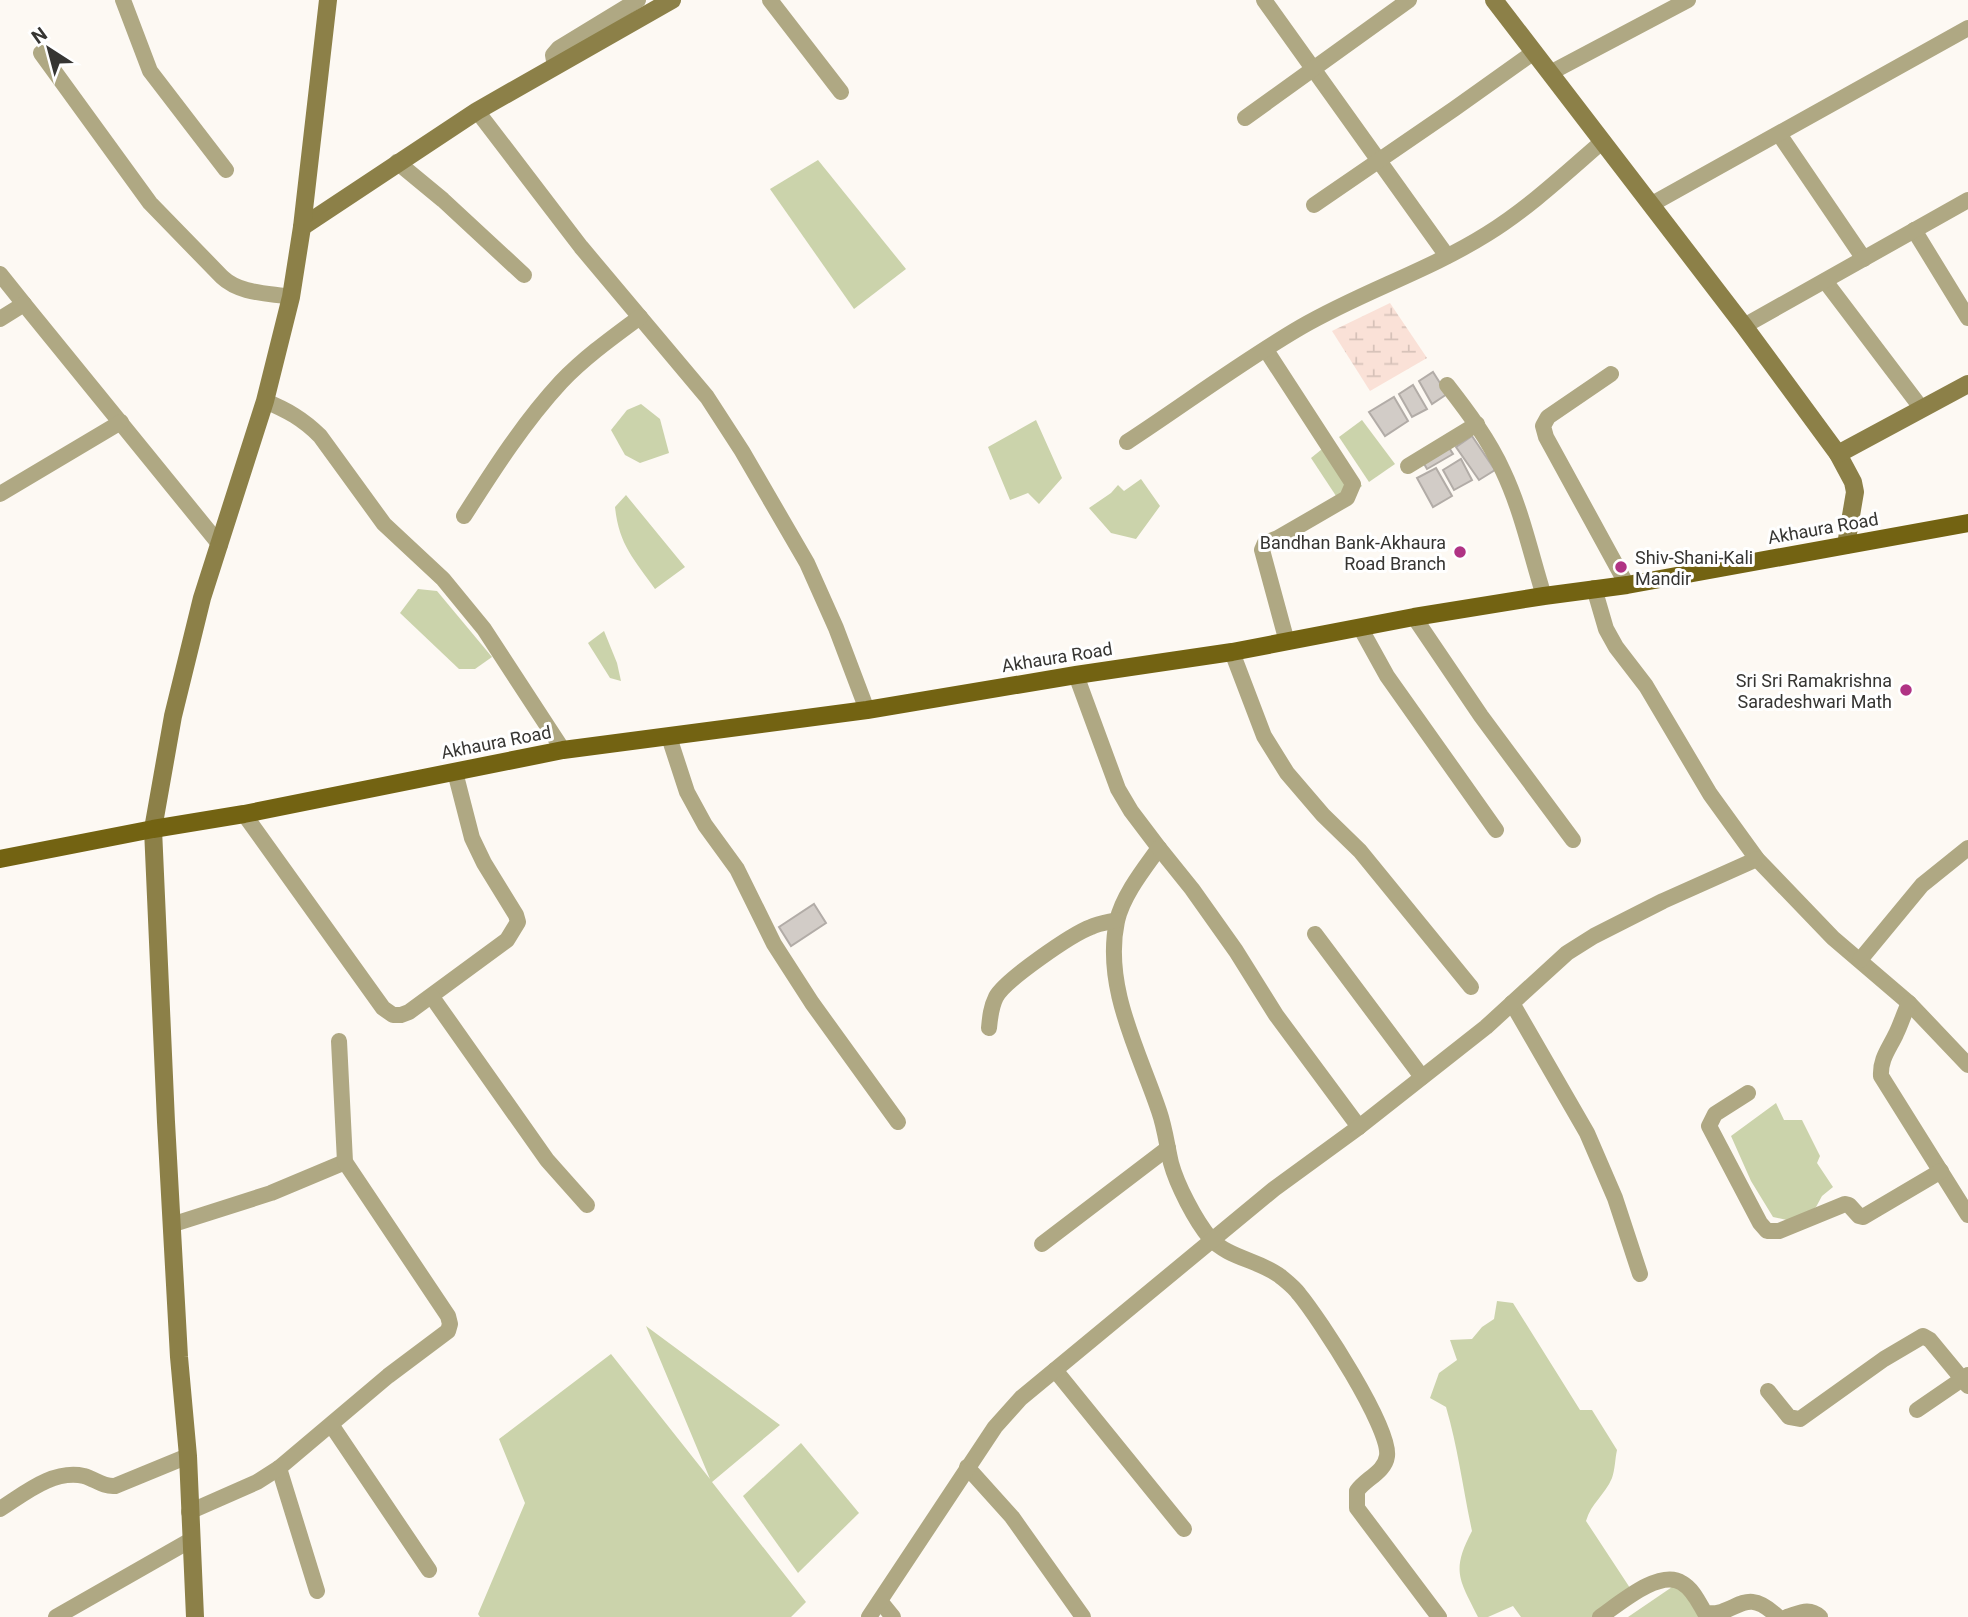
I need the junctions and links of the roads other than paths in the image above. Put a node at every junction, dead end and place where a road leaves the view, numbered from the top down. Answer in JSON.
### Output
{"nodes":[{"id":1,"x":123,"y":0,"type":"edge"},
{"id":2,"x":328,"y":0,"type":"edge"},
{"id":3,"x":638,"y":0,"type":"edge"},
{"id":4,"x":672,"y":0,"type":"edge"},
{"id":5,"x":770,"y":0,"type":"edge"},
{"id":6,"x":1264,"y":0,"type":"edge"},
{"id":7,"x":1409,"y":0,"type":"edge"},
{"id":8,"x":1494,"y":0,"type":"edge"},
{"id":9,"x":1688,"y":0,"type":"edge"},
{"id":10,"x":1968,"y":28,"type":"edge"},
{"id":11,"x":1534,"y":51,"type":"junction"},
{"id":12,"x":41,"y":53,"type":"dead end"},
{"id":13,"x":555,"y":66,"type":"junction"},
{"id":14,"x":1314,"y":69,"type":"junction"},
{"id":15,"x":1550,"y":73,"type":"junction"},
{"id":16,"x":841,"y":92,"type":"dead end"},
{"id":17,"x":477,"y":111,"type":"junction"},
{"id":18,"x":1245,"y":118,"type":"dead end"},
{"id":19,"x":1779,"y":134,"type":"junction"},
{"id":20,"x":1603,"y":141,"type":"junction"},
{"id":21,"x":1380,"y":160,"type":"junction"},
{"id":22,"x":397,"y":162,"type":"junction"},
{"id":23,"x":226,"y":170,"type":"dead end"},
{"id":24,"x":1968,"y":200,"type":"edge"},
{"id":25,"x":1652,"y":204,"type":"junction"},
{"id":26,"x":1314,"y":205,"type":"dead end"},
{"id":27,"x":302,"y":227,"type":"junction"},
{"id":28,"x":1914,"y":230,"type":"junction"},
{"id":29,"x":1447,"y":256,"type":"junction"},
{"id":30,"x":1864,"y":259,"type":"junction"},
{"id":31,"x":0,"y":274,"type":"edge"},
{"id":32,"x":524,"y":275,"type":"dead end"},
{"id":33,"x":1825,"y":281,"type":"junction"},
{"id":34,"x":291,"y":298,"type":"junction"},
{"id":35,"x":24,"y":304,"type":"junction"},
{"id":36,"x":640,"y":317,"type":"junction"},
{"id":37,"x":0,"y":318,"type":"edge"},
{"id":38,"x":1968,"y":318,"type":"edge"},
{"id":39,"x":1744,"y":326,"type":"junction"},
{"id":40,"x":1266,"y":350,"type":"junction"},
{"id":41,"x":1611,"y":374,"type":"dead end"},
{"id":42,"x":1968,"y":384,"type":"edge"},
{"id":43,"x":1447,"y":385,"type":"dead end"},
{"id":44,"x":265,"y":401,"type":"junction"},
{"id":45,"x":1922,"y":409,"type":"junction"},
{"id":46,"x":121,"y":422,"type":"junction"},
{"id":47,"x":1476,"y":424,"type":"junction"},
{"id":48,"x":1127,"y":442,"type":"dead end"},
{"id":49,"x":1838,"y":454,"type":"junction"},
{"id":50,"x":1408,"y":466,"type":"dead end"},
{"id":51,"x":0,"y":494,"type":"edge"},
{"id":52,"x":464,"y":516,"type":"dead end"},
{"id":53,"x":1967,"y":525,"type":"edge"},
{"id":54,"x":220,"y":545,"type":"junction"},
{"id":55,"x":1846,"y":545,"type":"junction"},
{"id":56,"x":1627,"y":585,"type":"junction"},
{"id":57,"x":1594,"y":588,"type":"junction"},
{"id":58,"x":1544,"y":596,"type":"junction"},
{"id":59,"x":1414,"y":617,"type":"junction"},
{"id":60,"x":1361,"y":629,"type":"junction"},
{"id":61,"x":1287,"y":642,"type":"junction"},
{"id":62,"x":1232,"y":652,"type":"junction"},
{"id":63,"x":1076,"y":675,"type":"junction"},
{"id":64,"x":867,"y":710,"type":"junction"},
{"id":65,"x":669,"y":737,"type":"junction"},
{"id":66,"x":563,"y":750,"type":"junction"},
{"id":67,"x":456,"y":772,"type":"junction"},
{"id":68,"x":244,"y":814,"type":"junction"},
{"id":69,"x":153,"y":829,"type":"junction"},
{"id":70,"x":1496,"y":830,"type":"dead end"},
{"id":71,"x":1573,"y":840,"type":"dead end"},
{"id":72,"x":1159,"y":848,"type":"junction"},
{"id":73,"x":1968,"y":848,"type":"edge"},
{"id":74,"x":0,"y":859,"type":"edge"},
{"id":75,"x":1757,"y":859,"type":"junction"},
{"id":76,"x":1117,"y":920,"type":"junction"},
{"id":77,"x":1315,"y":934,"type":"dead end"},
{"id":78,"x":1860,"y":960,"type":"junction"},
{"id":79,"x":1471,"y":987,"type":"dead end"},
{"id":80,"x":432,"y":997,"type":"junction"},
{"id":81,"x":1512,"y":1003,"type":"junction"},
{"id":82,"x":1908,"y":1006,"type":"junction"},
{"id":83,"x":989,"y":1028,"type":"dead end"},
{"id":84,"x":338,"y":1041,"type":"dead end"},
{"id":85,"x":1968,"y":1065,"type":"edge"},
{"id":86,"x":1422,"y":1077,"type":"junction"},
{"id":87,"x":1748,"y":1093,"type":"dead end"},
{"id":88,"x":898,"y":1122,"type":"dead end"},
{"id":89,"x":1359,"y":1127,"type":"junction"},
{"id":90,"x":1168,"y":1148,"type":"junction"},
{"id":91,"x":345,"y":1162,"type":"junction"},
{"id":92,"x":1941,"y":1171,"type":"junction"},
{"id":93,"x":587,"y":1205,"type":"dead end"},
{"id":94,"x":1968,"y":1215,"type":"edge"},
{"id":95,"x":174,"y":1224,"type":"junction"},
{"id":96,"x":1212,"y":1240,"type":"junction"},
{"id":97,"x":1042,"y":1244,"type":"dead end"},
{"id":98,"x":1640,"y":1274,"type":"dead end"},
{"id":99,"x":1055,"y":1370,"type":"junction"},
{"id":100,"x":1966,"y":1380,"type":"edge"},
{"id":101,"x":1768,"y":1391,"type":"dead end"},
{"id":102,"x":1917,"y":1410,"type":"dead end"},
{"id":103,"x":332,"y":1426,"type":"junction"},
{"id":104,"x":188,"y":1456,"type":"junction"},
{"id":105,"x":967,"y":1467,"type":"junction"},
{"id":106,"x":279,"y":1468,"type":"junction"},
{"id":107,"x":0,"y":1509,"type":"edge"},
{"id":108,"x":189,"y":1513,"type":"junction"},
{"id":109,"x":1184,"y":1529,"type":"dead end"},
{"id":110,"x":191,"y":1540,"type":"junction"},
{"id":111,"x":429,"y":1570,"type":"dead end"},
{"id":112,"x":317,"y":1591,"type":"dead end"},
{"id":113,"x":880,"y":1601,"type":"junction"},
{"id":114,"x":57,"y":1617,"type":"edge"},
{"id":115,"x":195,"y":1617,"type":"edge"},
{"id":116,"x":869,"y":1617,"type":"edge"},
{"id":117,"x":893,"y":1617,"type":"edge"},
{"id":118,"x":1083,"y":1617,"type":"edge"},
{"id":119,"x":1439,"y":1617,"type":"edge"},
{"id":120,"x":1600,"y":1617,"type":"edge"},
{"id":121,"x":1778,"y":1617,"type":"edge"},
{"id":122,"x":1787,"y":1617,"type":"edge"},
{"id":123,"x":1820,"y":1617,"type":"edge"}],
"edges":[{"from":1,"to":23,"type":"street"},
{"from":2,"to":27,"type":"street"},
{"from":3,"to":13,"type":"street"},
{"from":4,"to":13,"type":"street"},
{"from":5,"to":16,"type":"street"},
{"from":6,"to":14,"type":"street"},
{"from":7,"to":14,"type":"street"},
{"from":8,"to":11,"type":"street"},
{"from":9,"to":15,"type":"street"},
{"from":10,"to":19,"type":"street"},
{"from":11,"to":15,"type":"street"},
{"from":11,"to":21,"type":"street"},
{"from":12,"to":34,"type":"street"},
{"from":13,"to":17,"type":"street"},
{"from":14,"to":18,"type":"street"},
{"from":14,"to":21,"type":"street"},
{"from":15,"to":20,"type":"street"},
{"from":17,"to":22,"type":"street"},
{"from":17,"to":36,"type":"street"},
{"from":19,"to":25,"type":"street"},
{"from":19,"to":30,"type":"street"},
{"from":20,"to":25,"type":"street"},
{"from":20,"to":29,"type":"street"},
{"from":21,"to":26,"type":"street"},
{"from":21,"to":29,"type":"street"},
{"from":22,"to":27,"type":"street"},
{"from":22,"to":32,"type":"street"},
{"from":24,"to":28,"type":"street"},
{"from":25,"to":39,"type":"street"},
{"from":27,"to":34,"type":"street"},
{"from":28,"to":30,"type":"street"},
{"from":28,"to":38,"type":"street"},
{"from":29,"to":40,"type":"street"},
{"from":30,"to":33,"type":"street"},
{"from":31,"to":35,"type":"street"},
{"from":33,"to":39,"type":"street"},
{"from":33,"to":45,"type":"street"},
{"from":34,"to":44,"type":"street"},
{"from":35,"to":37,"type":"street"},
{"from":35,"to":46,"type":"street"},
{"from":36,"to":52,"type":"street"},
{"from":36,"to":64,"type":"street"},
{"from":39,"to":49,"type":"street"},
{"from":40,"to":48,"type":"street"},
{"from":40,"to":61,"type":"street"},
{"from":41,"to":56,"type":"street"},
{"from":42,"to":45,"type":"street"},
{"from":43,"to":47,"type":"street"},
{"from":44,"to":54,"type":"street"},
{"from":44,"to":66,"type":"street"},
{"from":45,"to":49,"type":"street"},
{"from":46,"to":51,"type":"street"},
{"from":46,"to":54,"type":"street"},
{"from":47,"to":50,"type":"street"},
{"from":47,"to":58,"type":"street"},
{"from":49,"to":55,"type":"street"},
{"from":53,"to":55,"type":"main road","name":"Akhaura Road"},
{"from":54,"to":69,"type":"street"},
{"from":55,"to":56,"type":"main road","name":"Akhaura Road"},
{"from":56,"to":57,"type":"main road","name":"Akhaura Road"},
{"from":57,"to":58,"type":"main road","name":"Akhaura Road"},
{"from":57,"to":75,"type":"street"},
{"from":58,"to":59,"type":"main road","name":"Akhaura Road"},
{"from":59,"to":60,"type":"main road","name":"Akhaura Road"},
{"from":59,"to":71,"type":"street"},
{"from":60,"to":61,"type":"main road","name":"Akhaura Road"},
{"from":60,"to":70,"type":"street"},
{"from":61,"to":62,"type":"main road","name":"Akhaura Road"},
{"from":62,"to":63,"type":"main road","name":"Akhaura Road"},
{"from":62,"to":79,"type":"street"},
{"from":63,"to":64,"type":"main road","name":"Akhaura Road"},
{"from":63,"to":72,"type":"street"},
{"from":64,"to":65,"type":"main road","name":"Akhaura Road"},
{"from":65,"to":66,"type":"main road","name":"Akhaura Road"},
{"from":65,"to":88,"type":"street"},
{"from":66,"to":67,"type":"main road","name":"Akhaura Road"},
{"from":67,"to":68,"type":"main road","name":"Akhaura Road"},
{"from":67,"to":80,"type":"street"},
{"from":68,"to":69,"type":"main road","name":"Akhaura Road"},
{"from":68,"to":80,"type":"street"},
{"from":69,"to":74,"type":"main road","name":"Akhaura Road"},
{"from":69,"to":95,"type":"street"},
{"from":72,"to":76,"type":"street"},
{"from":72,"to":89,"type":"street"},
{"from":73,"to":78,"type":"street"},
{"from":75,"to":78,"type":"street"},
{"from":75,"to":81,"type":"street"},
{"from":76,"to":83,"type":"street"},
{"from":76,"to":90,"type":"street"},
{"from":77,"to":86,"type":"street"},
{"from":78,"to":82,"type":"street"},
{"from":80,"to":93,"type":"street"},
{"from":81,"to":86,"type":"street"},
{"from":81,"to":98,"type":"street"},
{"from":82,"to":85,"type":"street"},
{"from":82,"to":92,"type":"street"},
{"from":84,"to":91,"type":"street"},
{"from":86,"to":89,"type":"street"},
{"from":87,"to":92,"type":"street"},
{"from":89,"to":96,"type":"street"},
{"from":90,"to":96,"type":"street"},
{"from":90,"to":97,"type":"street"},
{"from":91,"to":95,"type":"street"},
{"from":91,"to":103,"type":"street"},
{"from":92,"to":94,"type":"street"},
{"from":95,"to":104,"type":"street"},
{"from":96,"to":99,"type":"street"},
{"from":96,"to":119,"type":"street"},
{"from":99,"to":105,"type":"street"},
{"from":99,"to":109,"type":"street"},
{"from":100,"to":101,"type":"street"},
{"from":100,"to":102,"type":"street"},
{"from":103,"to":106,"type":"street"},
{"from":103,"to":111,"type":"street"},
{"from":104,"to":107,"type":"street"},
{"from":104,"to":108,"type":"street"},
{"from":105,"to":113,"type":"street"},
{"from":105,"to":118,"type":"street"},
{"from":106,"to":108,"type":"street"},
{"from":106,"to":112,"type":"street"},
{"from":108,"to":110,"type":"street"},
{"from":110,"to":114,"type":"street"},
{"from":110,"to":115,"type":"street"},
{"from":113,"to":116,"type":"street"},
{"from":113,"to":117,"type":"street"},
{"from":120,"to":121,"type":"street"},
{"from":122,"to":123,"type":"street"}]}
